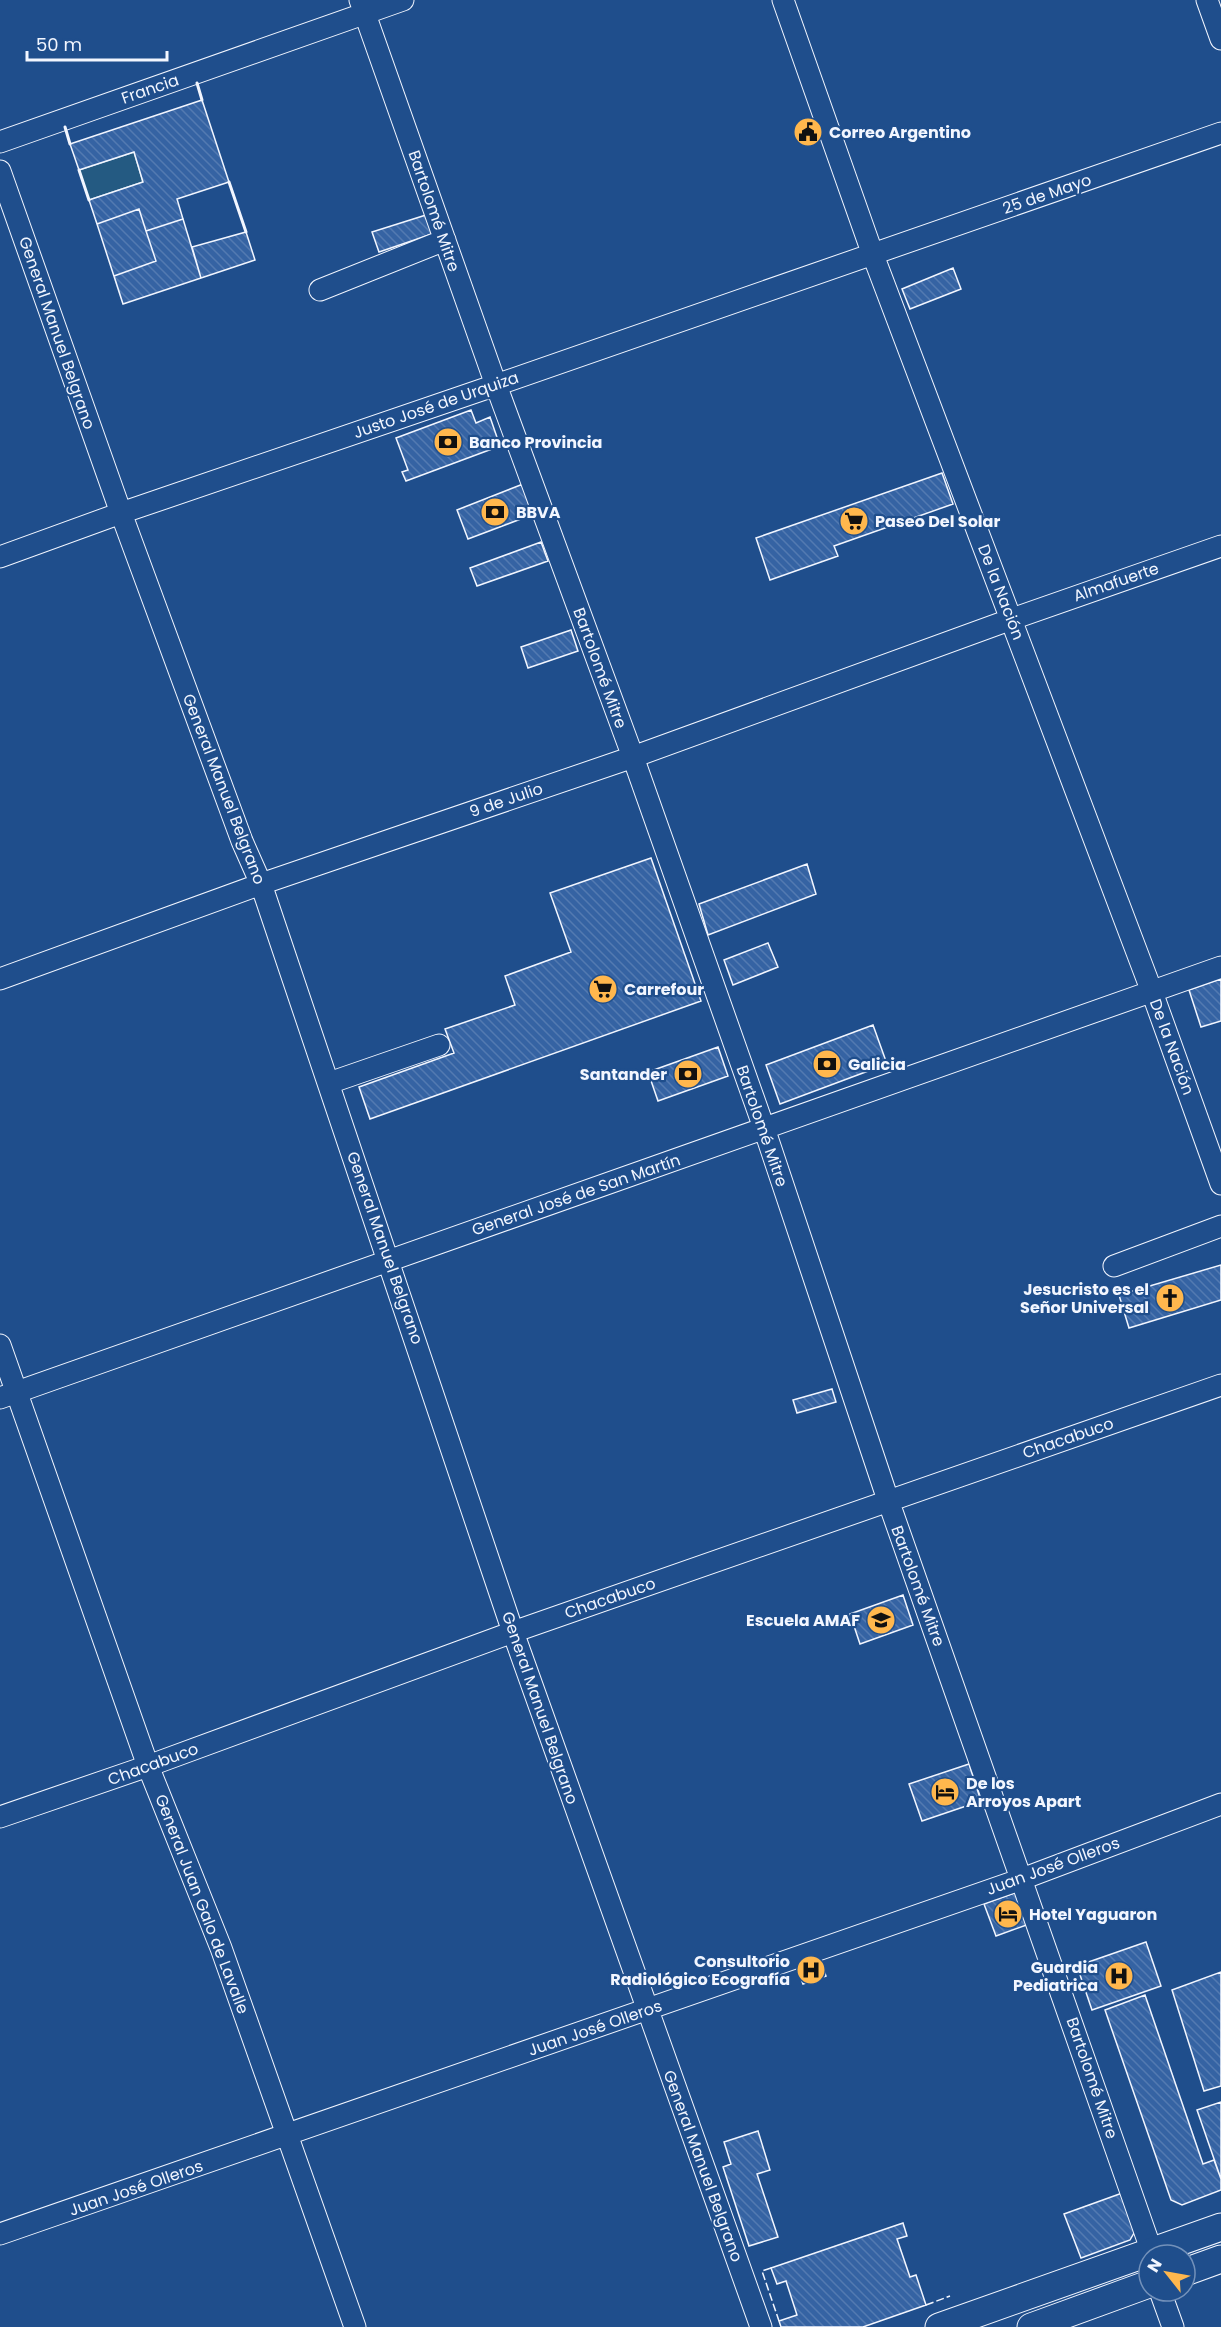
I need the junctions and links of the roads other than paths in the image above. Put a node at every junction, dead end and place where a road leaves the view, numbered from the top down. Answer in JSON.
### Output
{"nodes":[{"id":1,"x":403,"y":0,"type":"edge"},
{"id":2,"x":783,"y":0,"type":"edge"},
{"id":3,"x":1207,"y":0,"type":"edge"},
{"id":4,"x":363,"y":7,"type":"edge"},
{"id":5,"x":1221,"y":39,"type":"edge"},
{"id":6,"x":1221,"y":133,"type":"edge"},
{"id":7,"x":0,"y":142,"type":"edge"},
{"id":8,"x":0,"y":171,"type":"edge"},
{"id":9,"x":445,"y":240,"type":"junction"},
{"id":10,"x":873,"y":255,"type":"junction"},
{"id":11,"x":320,"y":290,"type":"dead end"},
{"id":12,"x":496,"y":385,"type":"junction"},
{"id":13,"x":121,"y":513,"type":"junction"},
{"id":14,"x":1221,"y":546,"type":"edge"},
{"id":15,"x":0,"y":557,"type":"edge"},
{"id":16,"x":1011,"y":619,"type":"junction"},
{"id":17,"x":633,"y":757,"type":"junction"},
{"id":18,"x":261,"y":884,"type":"junction"},
{"id":19,"x":1221,"y":967,"type":"edge"},
{"id":20,"x":0,"y":979,"type":"edge"},
{"id":21,"x":1152,"y":992,"type":"junction"},
{"id":22,"x":439,"y":1045,"type":"dead end"},
{"id":23,"x":329,"y":1083,"type":"junction"},
{"id":24,"x":764,"y":1128,"type":"junction"},
{"id":25,"x":1221,"y":1184,"type":"edge"},
{"id":26,"x":1221,"y":1226,"type":"edge"},
{"id":27,"x":389,"y":1260,"type":"junction"},
{"id":28,"x":1114,"y":1266,"type":"dead end"},
{"id":29,"x":0,"y":1345,"type":"edge"},
{"id":30,"x":1221,"y":1384,"type":"edge"},
{"id":31,"x":8,"y":1395,"type":"edge"},
{"id":32,"x":888,"y":1500,"type":"junction"},
{"id":33,"x":513,"y":1632,"type":"junction"},
{"id":34,"x":148,"y":1766,"type":"junction"},
{"id":35,"x":1221,"y":1803,"type":"edge"},
{"id":36,"x":0,"y":1817,"type":"edge"},
{"id":37,"x":1022,"y":1879,"type":"junction"},
{"id":38,"x":647,"y":2010,"type":"junction"},
{"id":39,"x":288,"y":2135,"type":"junction"},
{"id":40,"x":1221,"y":2227,"type":"edge"},
{"id":41,"x":0,"y":2234,"type":"edge"},
{"id":42,"x":1149,"y":2243,"type":"edge"},
{"id":43,"x":1179,"y":2243,"type":"edge"},
{"id":44,"x":1137,"y":2259,"type":"edge"},
{"id":45,"x":1221,"y":2259,"type":"edge"},
{"id":46,"x":1197,"y":2268,"type":"edge"},
{"id":47,"x":1137,"y":2288,"type":"edge"},
{"id":48,"x":1164,"y":2303,"type":"edge"},
{"id":49,"x":355,"y":2327,"type":"edge"},
{"id":50,"x":761,"y":2327,"type":"edge"},
{"id":51,"x":939,"y":2327,"type":"edge"},
{"id":52,"x":1031,"y":2327,"type":"edge"},
{"id":53,"x":1173,"y":2327,"type":"edge"}],
"edges":[{"from":1,"to":4,"type":"street","name":"Francia"},
{"from":2,"to":10,"type":"street","name":"De la Nación"},
{"from":3,"to":5,"type":"street"},
{"from":4,"to":7,"type":"street","name":"Francia"},
{"from":4,"to":9,"type":"street","name":"Bartolomé Mitre"},
{"from":6,"to":10,"type":"street","name":"25 de Mayo"},
{"from":8,"to":13,"type":"street","name":"General Manuel Belgrano"},
{"from":9,"to":11,"type":"street"},
{"from":9,"to":12,"type":"street","name":"Bartolomé Mitre"},
{"from":10,"to":12,"type":"street","name":"Justo José de Urquiza"},
{"from":10,"to":16,"type":"street","name":"De la Nación"},
{"from":12,"to":13,"type":"street","name":"Justo José de Urquiza"},
{"from":12,"to":17,"type":"street","name":"Bartolomé Mitre"},
{"from":13,"to":15,"type":"street","name":"Justo José de Urquiza"},
{"from":13,"to":18,"type":"street","name":"General Manuel Belgrano"},
{"from":14,"to":16,"type":"street","name":"Almafuerte"},
{"from":16,"to":17,"type":"street","name":"9 de Julio"},
{"from":16,"to":21,"type":"street","name":"De la Nación"},
{"from":17,"to":18,"type":"street","name":"9 de Julio"},
{"from":17,"to":24,"type":"street","name":"Bartolomé Mitre"},
{"from":18,"to":20,"type":"street","name":"9 de Julio"},
{"from":18,"to":23,"type":"street","name":"General Manuel Belgrano"},
{"from":19,"to":21,"type":"street","name":"General José de San Martín"},
{"from":21,"to":24,"type":"street","name":"General José de San Martín"},
{"from":21,"to":25,"type":"street","name":"De la Nación"},
{"from":22,"to":23,"type":"street"},
{"from":23,"to":27,"type":"street","name":"General Manuel Belgrano"},
{"from":24,"to":27,"type":"street","name":"General José de San Martín"},
{"from":24,"to":32,"type":"street","name":"Bartolomé Mitre"},
{"from":26,"to":28,"type":"street"},
{"from":27,"to":31,"type":"street","name":"General José de San Martín"},
{"from":27,"to":33,"type":"street","name":"General Manuel Belgrano"},
{"from":29,"to":31,"type":"street","name":"General Juan Galo de Lavalle"},
{"from":30,"to":32,"type":"street","name":"Chacabuco"},
{"from":31,"to":34,"type":"street","name":"General Juan Galo de Lavalle"},
{"from":32,"to":33,"type":"street","name":"Chacabuco"},
{"from":32,"to":37,"type":"street","name":"Bartolomé Mitre"},
{"from":33,"to":34,"type":"street","name":"Chacabuco"},
{"from":33,"to":38,"type":"street","name":"General Manuel Belgrano"},
{"from":34,"to":36,"type":"street","name":"Chacabuco"},
{"from":34,"to":39,"type":"street","name":"General Juan Galo de Lavalle"},
{"from":35,"to":37,"type":"street","name":"Juan José Olleros"},
{"from":37,"to":38,"type":"street","name":"Juan José Olleros"},
{"from":37,"to":42,"type":"street","name":"Bartolomé Mitre"},
{"from":38,"to":39,"type":"street","name":"Juan José Olleros"},
{"from":38,"to":50,"type":"street","name":"General Manuel Belgrano"},
{"from":39,"to":41,"type":"street","name":"Juan José Olleros"},
{"from":39,"to":49,"type":"street","name":"General Juan Galo de Lavalle"},
{"from":40,"to":43,"type":"main road"},
{"from":44,"to":51,"type":"main road"},
{"from":45,"to":46,"type":"main road"},
{"from":47,"to":52,"type":"main road"},
{"from":48,"to":53,"type":"street"}]}
